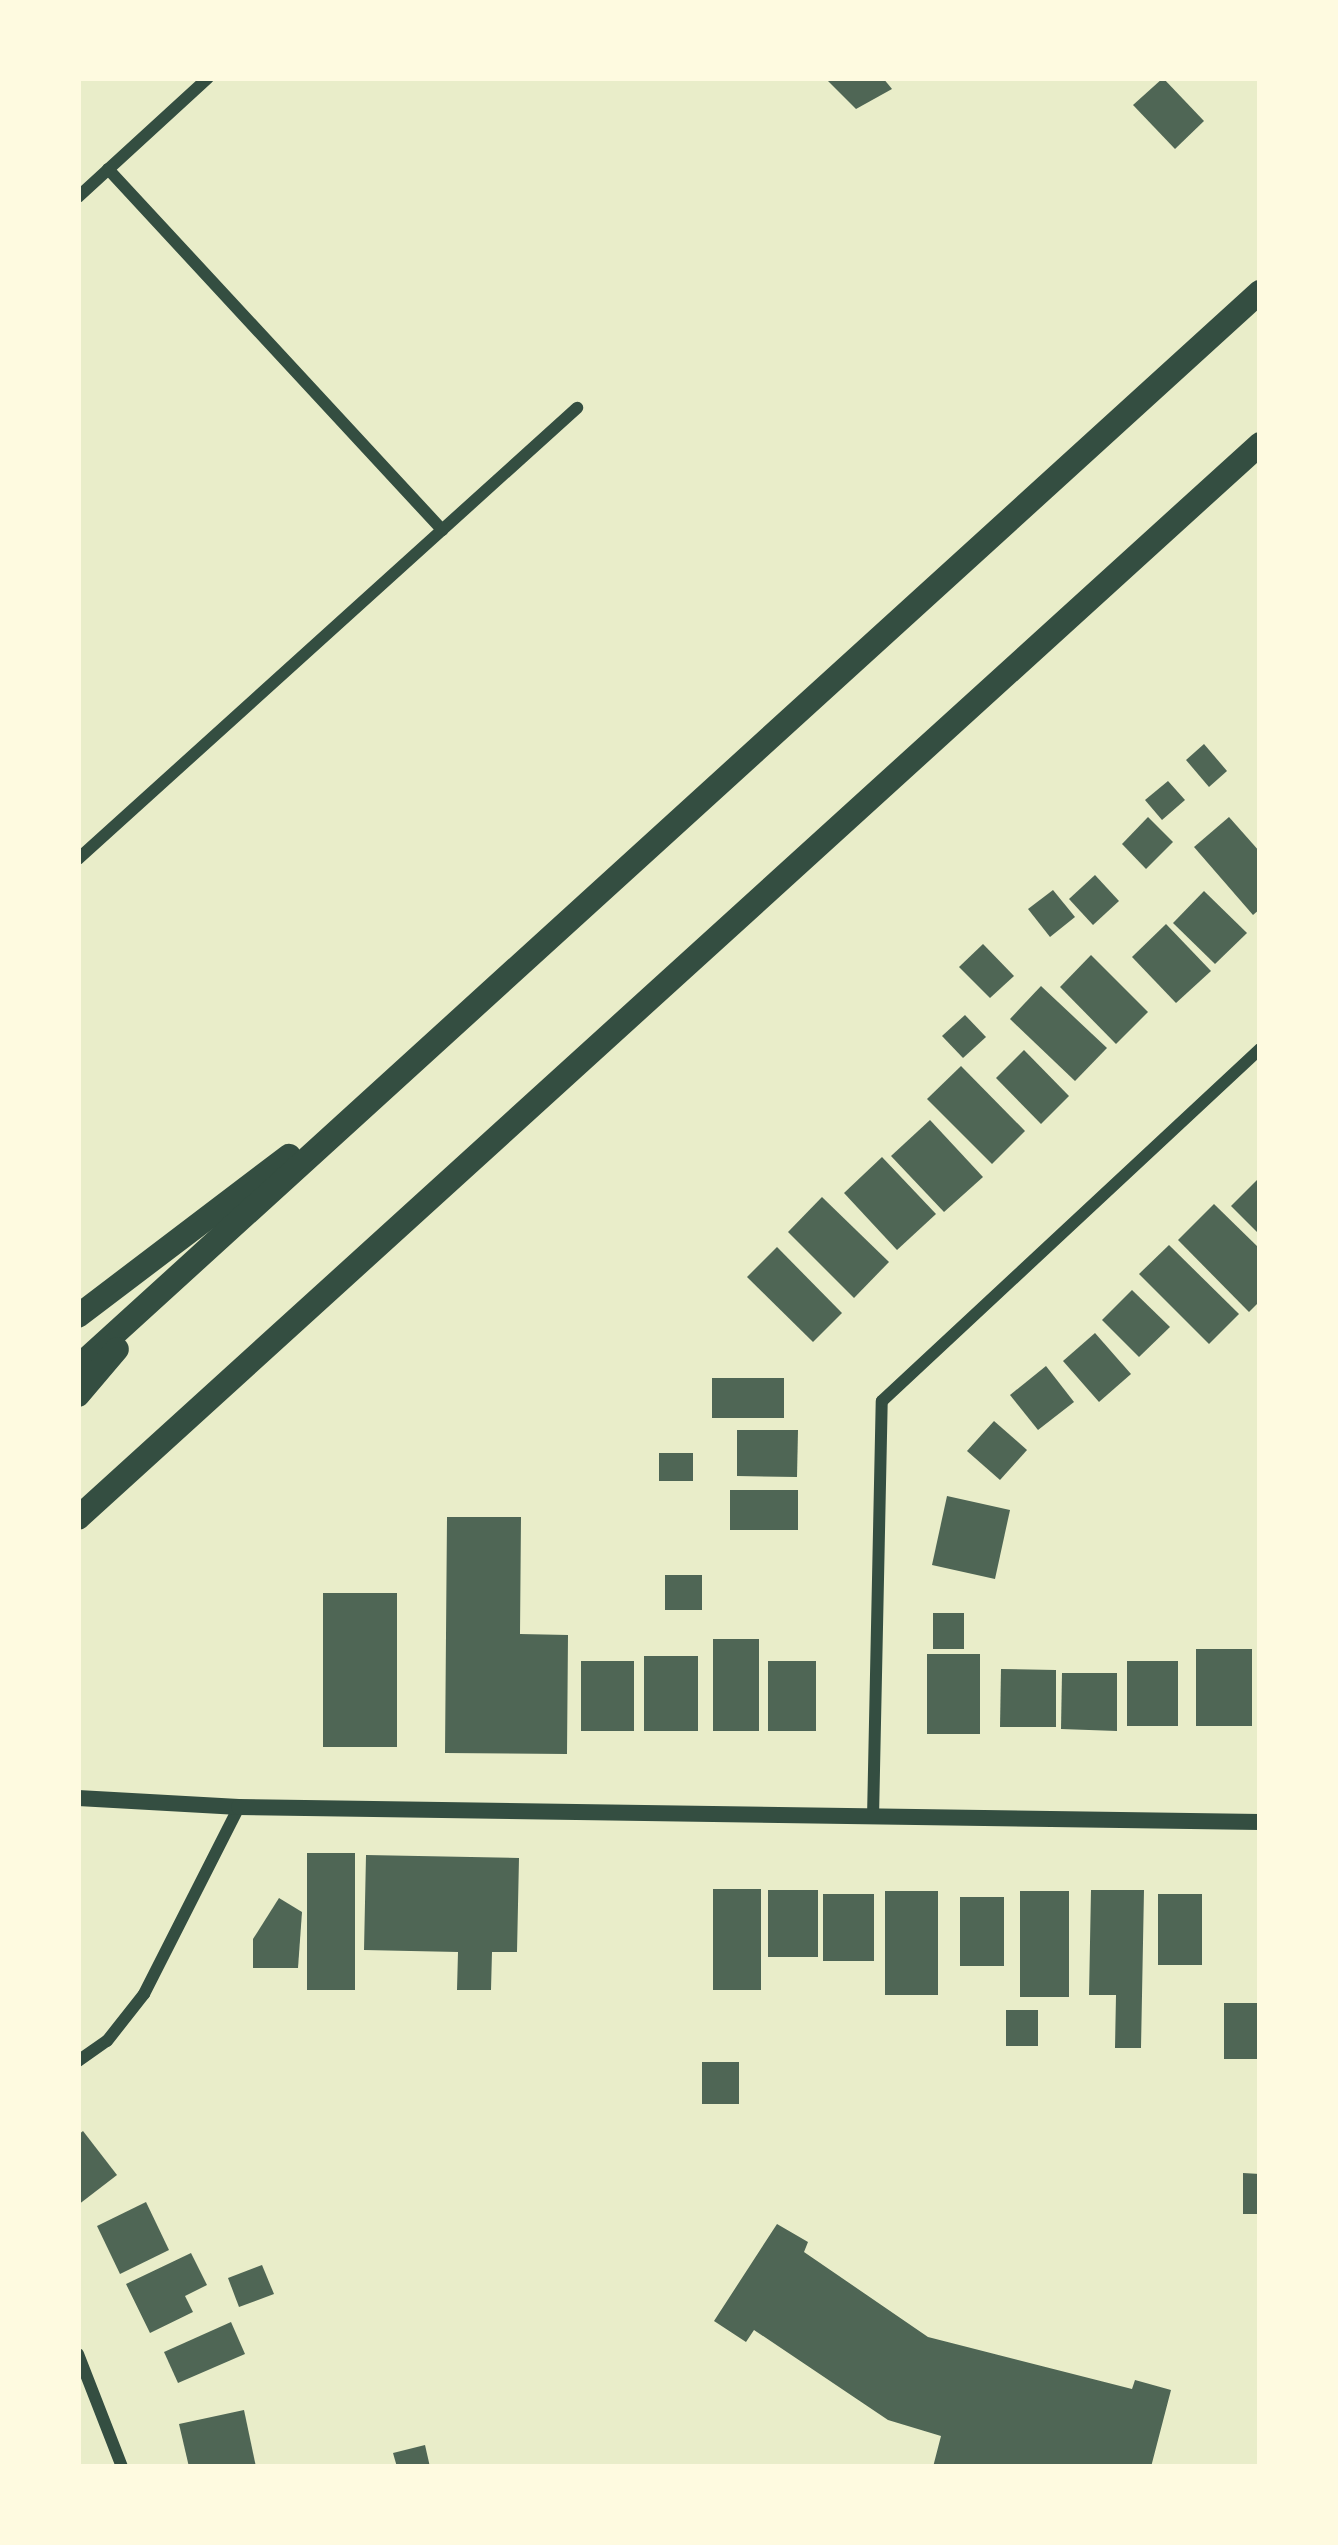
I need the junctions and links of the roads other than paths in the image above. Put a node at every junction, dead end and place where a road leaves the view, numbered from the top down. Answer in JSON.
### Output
{"nodes":[{"id":1,"x":208,"y":78,"type":"edge"},
{"id":2,"x":108,"y":169,"type":"junction"},
{"id":3,"x":78,"y":197,"type":"edge"},
{"id":4,"x":1260,"y":292,"type":"edge"},
{"id":5,"x":577,"y":408,"type":"dead end"},
{"id":6,"x":1260,"y":444,"type":"edge"},
{"id":7,"x":442,"y":530,"type":"junction"},
{"id":8,"x":78,"y":860,"type":"edge"},
{"id":9,"x":1260,"y":1049,"type":"edge"},
{"id":10,"x":420,"y":1057,"type":"junction"},
{"id":11,"x":180,"y":1274,"type":"junction"},
{"id":12,"x":78,"y":1316,"type":"edge"},
{"id":13,"x":78,"y":1367,"type":"edge"},
{"id":14,"x":78,"y":1395,"type":"edge"},
{"id":15,"x":78,"y":1518,"type":"edge"},
{"id":16,"x":78,"y":1798,"type":"edge"},
{"id":17,"x":239,"y":1808,"type":"junction"},
{"id":18,"x":873,"y":1818,"type":"junction"},
{"id":19,"x":1260,"y":1822,"type":"edge"},
{"id":20,"x":78,"y":2061,"type":"edge"},
{"id":21,"x":78,"y":2354,"type":"edge"},
{"id":22,"x":122,"y":2467,"type":"edge"}],
"edges":[{"from":1,"to":2,"type":"street"},
{"from":2,"to":3,"type":"street"},
{"from":2,"to":7,"type":"street"},
{"from":4,"to":10,"type":"highway"},
{"from":5,"to":7,"type":"street"},
{"from":6,"to":15,"type":"highway"},
{"from":7,"to":8,"type":"street"},
{"from":9,"to":18,"type":"street"},
{"from":10,"to":11,"type":"highway"},
{"from":10,"to":12,"type":"highway"},
{"from":11,"to":13,"type":"highway"},
{"from":11,"to":14,"type":"highway"},
{"from":16,"to":17,"type":"street"},
{"from":17,"to":18,"type":"street"},
{"from":17,"to":20,"type":"street"},
{"from":18,"to":19,"type":"street"},
{"from":21,"to":22,"type":"street"}]}
